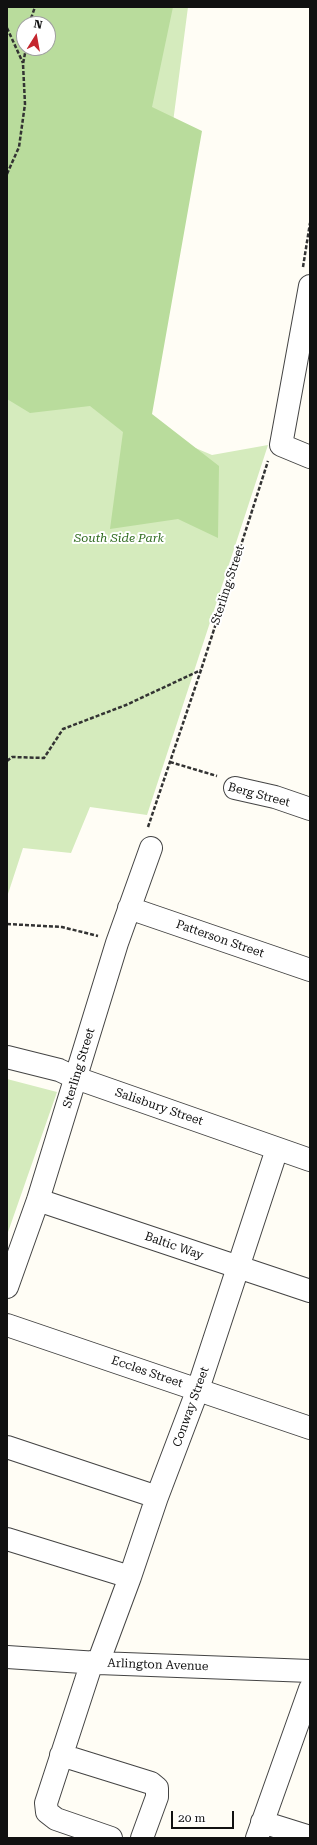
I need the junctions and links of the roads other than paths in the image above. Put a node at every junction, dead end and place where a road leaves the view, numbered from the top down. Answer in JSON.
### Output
{"nodes":[{"id":1,"x":309,"y":298,"type":"edge"},
{"id":2,"x":310,"y":457,"type":"edge"},
{"id":3,"x":235,"y":788,"type":"road end"},
{"id":4,"x":310,"y":809,"type":"edge"},
{"id":5,"x":149,"y":838,"type":"road end"},
{"id":6,"x":129,"y":908,"type":"junction"},
{"id":7,"x":310,"y":970,"type":"edge"},
{"id":8,"x":7,"y":1057,"type":"edge"},
{"id":9,"x":76,"y":1078,"type":"junction"},
{"id":10,"x":277,"y":1149,"type":"junction"},
{"id":11,"x":310,"y":1160,"type":"edge"},
{"id":12,"x":38,"y":1200,"type":"junction"},
{"id":13,"x":238,"y":1268,"type":"junction"},
{"id":14,"x":7,"y":1287,"type":"edge"},
{"id":15,"x":310,"y":1291,"type":"edge"},
{"id":16,"x":7,"y":1325,"type":"edge"},
{"id":17,"x":198,"y":1389,"type":"junction"},
{"id":18,"x":310,"y":1428,"type":"edge"},
{"id":19,"x":7,"y":1447,"type":"edge"},
{"id":20,"x":157,"y":1497,"type":"junction"},
{"id":21,"x":7,"y":1539,"type":"edge"},
{"id":22,"x":130,"y":1577,"type":"junction"},
{"id":23,"x":7,"y":1656,"type":"edge"},
{"id":24,"x":95,"y":1662,"type":"junction"},
{"id":25,"x":310,"y":1671,"type":"edge"},
{"id":26,"x":310,"y":1689,"type":"edge"},
{"id":27,"x":61,"y":1755,"type":"junction"},
{"id":28,"x":259,"y":1830,"type":"edge"},
{"id":29,"x":310,"y":1837,"type":"edge"},
{"id":30,"x":111,"y":1838,"type":"edge"},
{"id":31,"x":142,"y":1838,"type":"edge"}],
"edges":[{"from":1,"to":2,"type":"street"},
{"from":3,"to":4,"type":"street","name":"Berg Street"},
{"from":5,"to":6,"type":"street","name":"Sterling Street"},
{"from":6,"to":7,"type":"street","name":"Patterson Street"},
{"from":6,"to":9,"type":"street","name":"Sterling Street"},
{"from":8,"to":9,"type":"street","name":"Salisbury Street"},
{"from":9,"to":10,"type":"street","name":"Salisbury Street"},
{"from":9,"to":12,"type":"street","name":"Sterling Street"},
{"from":10,"to":11,"type":"street","name":"Salisbury Street"},
{"from":10,"to":13,"type":"street","name":"Conway Street"},
{"from":12,"to":13,"type":"street","name":"Baltic Way"},
{"from":12,"to":14,"type":"street","name":"Sterling Street"},
{"from":13,"to":15,"type":"street","name":"Baltic Way"},
{"from":13,"to":17,"type":"street","name":"Conway Street"},
{"from":16,"to":17,"type":"street","name":"Eccles Street"},
{"from":17,"to":18,"type":"street","name":"Eccles Street"},
{"from":17,"to":20,"type":"street","name":"Conway Street"},
{"from":19,"to":20,"type":"street"},
{"from":20,"to":22,"type":"street","name":"Conway Street"},
{"from":21,"to":22,"type":"street"},
{"from":22,"to":24,"type":"street","name":"Conway Street"},
{"from":23,"to":24,"type":"street","name":"Arlington Avenue"},
{"from":24,"to":25,"type":"street","name":"Arlington Avenue"},
{"from":24,"to":27,"type":"street","name":"Conway Street"},
{"from":26,"to":28,"type":"street"},
{"from":27,"to":30,"type":"street","name":"Conway Street"},
{"from":27,"to":31,"type":"street"},
{"from":28,"to":29,"type":"street"}]}
